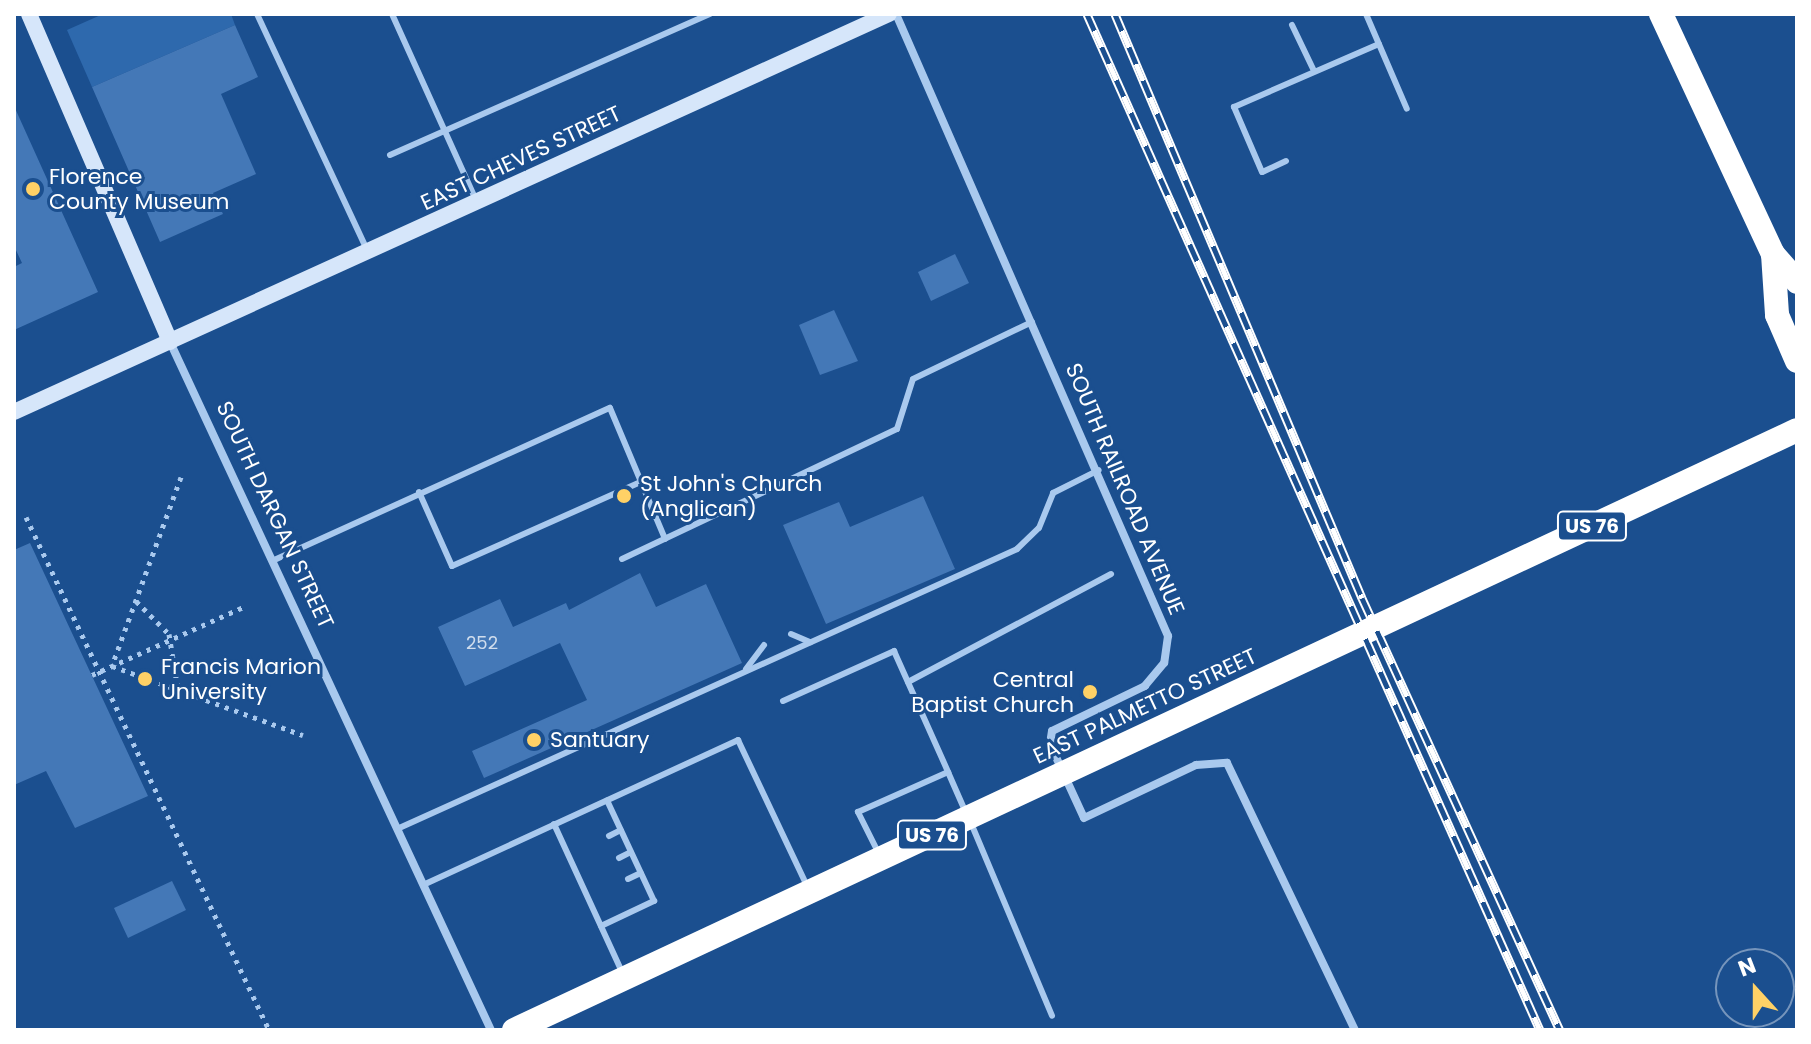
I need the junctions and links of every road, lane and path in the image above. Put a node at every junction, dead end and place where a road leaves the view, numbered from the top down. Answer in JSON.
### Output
{"nodes":[{"id":1,"x":29,"y":14,"type":"edge"},
{"id":2,"x":257,"y":14,"type":"edge"},
{"id":3,"x":392,"y":14,"type":"edge"},
{"id":4,"x":710,"y":14,"type":"edge"},
{"id":5,"x":889,"y":14,"type":"edge"},
{"id":6,"x":896,"y":14,"type":"edge"},
{"id":7,"x":1366,"y":14,"type":"edge"},
{"id":8,"x":1661,"y":14,"type":"edge"},
{"id":9,"x":1292,"y":25,"type":"dead end"},
{"id":10,"x":1379,"y":44,"type":"junction"},
{"id":11,"x":1314,"y":71,"type":"junction"},
{"id":12,"x":1407,"y":109,"type":"dead end"},
{"id":13,"x":445,"y":130,"type":"junction"},
{"id":14,"x":390,"y":155,"type":"dead end"},
{"id":15,"x":1286,"y":161,"type":"dead end"},
{"id":16,"x":477,"y":202,"type":"junction"},
{"id":17,"x":367,"y":252,"type":"junction"},
{"id":18,"x":1773,"y":254,"type":"junction"},
{"id":19,"x":1797,"y":282,"type":"edge"},
{"id":20,"x":1033,"y":322,"type":"junction"},
{"id":21,"x":170,"y":342,"type":"junction"},
{"id":22,"x":1797,"y":361,"type":"edge"},
{"id":23,"x":14,"y":412,"type":"edge"},
{"id":24,"x":1797,"y":430,"type":"edge"},
{"id":25,"x":1099,"y":470,"type":"junction"},
{"id":26,"x":181,"y":477,"type":"dead end"},
{"id":27,"x":641,"y":482,"type":"junction"},
{"id":28,"x":419,"y":492,"type":"junction"},
{"id":29,"x":26,"y":517,"type":"dead end"},
{"id":30,"x":665,"y":539,"type":"junction"},
{"id":31,"x":622,"y":559,"type":"dead end"},
{"id":32,"x":272,"y":561,"type":"junction"},
{"id":33,"x":1111,"y":574,"type":"dead end"},
{"id":34,"x":136,"y":601,"type":"junction"},
{"id":35,"x":243,"y":607,"type":"dead end"},
{"id":36,"x":791,"y":634,"type":"dead end"},
{"id":37,"x":172,"y":639,"type":"junction"},
{"id":38,"x":810,"y":642,"type":"junction"},
{"id":39,"x":764,"y":645,"type":"dead end"},
{"id":40,"x":112,"y":666,"type":"junction"},
{"id":41,"x":99,"y":672,"type":"junction"},
{"id":42,"x":744,"y":672,"type":"junction"},
{"id":43,"x":92,"y":675,"type":"dead end"},
{"id":44,"x":908,"y":682,"type":"junction"},
{"id":45,"x":178,"y":690,"type":"junction"},
{"id":46,"x":783,"y":701,"type":"dead end"},
{"id":47,"x":303,"y":735,"type":"dead end"},
{"id":48,"x":948,"y":772,"type":"junction"},
{"id":49,"x":1063,"y":774,"type":"junction"},
{"id":50,"x":607,"y":800,"type":"junction"},
{"id":51,"x":969,"y":818,"type":"junction"},
{"id":52,"x":554,"y":824,"type":"junction"},
{"id":53,"x":397,"y":829,"type":"junction"},
{"id":54,"x":621,"y":830,"type":"junction"},
{"id":55,"x":609,"y":836,"type":"dead end"},
{"id":56,"x":577,"y":850,"type":"dead end"},
{"id":57,"x":631,"y":852,"type":"junction"},
{"id":58,"x":568,"y":854,"type":"junction"},
{"id":59,"x":619,"y":858,"type":"dead end"},
{"id":60,"x":882,"y":859,"type":"junction"},
{"id":61,"x":587,"y":872,"type":"dead end"},
{"id":62,"x":641,"y":873,"type":"junction"},
{"id":63,"x":578,"y":876,"type":"junction"},
{"id":64,"x":628,"y":879,"type":"dead end"},
{"id":65,"x":423,"y":885,"type":"junction"},
{"id":66,"x":810,"y":892,"type":"junction"},
{"id":67,"x":597,"y":893,"type":"dead end"},
{"id":68,"x":588,"y":898,"type":"junction"},
{"id":69,"x":601,"y":926,"type":"junction"},
{"id":70,"x":625,"y":978,"type":"junction"},
{"id":71,"x":1052,"y":1016,"type":"dead end"},
{"id":72,"x":269,"y":1030,"type":"edge"},
{"id":73,"x":491,"y":1030,"type":"edge"},
{"id":74,"x":514,"y":1030,"type":"edge"},
{"id":75,"x":1355,"y":1030,"type":"edge"}],
"edges":[{"from":1,"to":21,"type":"main road","name":"SOUTH DARGAN STREET"},
{"from":2,"to":17,"type":"lane"},
{"from":3,"to":13,"type":"lane"},
{"from":4,"to":13,"type":"lane"},
{"from":5,"to":16,"type":"main road","name":"EAST CHEVES STREET"},
{"from":6,"to":20,"type":"street","name":"SOUTH RAILROAD AVENUE"},
{"from":7,"to":10,"type":"lane"},
{"from":8,"to":18,"type":"highway"},
{"from":9,"to":11,"type":"lane"},
{"from":10,"to":11,"type":"lane"},
{"from":10,"to":12,"type":"lane"},
{"from":11,"to":15,"type":"lane"},
{"from":13,"to":14,"type":"lane"},
{"from":13,"to":16,"type":"lane"},
{"from":16,"to":17,"type":"main road","name":"EAST CHEVES STREET"},
{"from":17,"to":21,"type":"main road","name":"EAST CHEVES STREET"},
{"from":18,"to":19,"type":"highway"},
{"from":18,"to":22,"type":"highway"},
{"from":20,"to":25,"type":"street","name":"SOUTH RAILROAD AVENUE"},
{"from":20,"to":30,"type":"lane"},
{"from":21,"to":23,"type":"main road","name":"EAST CHEVES STREET"},
{"from":21,"to":32,"type":"street","name":"SOUTH DARGAN STREET"},
{"from":24,"to":49,"type":"highway","name":"EAST PALMETTO STREET","number":"US 76"},
{"from":25,"to":38,"type":"lane"},
{"from":25,"to":49,"type":"street","name":"SOUTH RAILROAD AVENUE"},
{"from":26,"to":34,"type":"path"},
{"from":27,"to":28,"type":"lane"},
{"from":27,"to":28,"type":"lane"},
{"from":27,"to":30,"type":"lane"},
{"from":28,"to":32,"type":"lane"},
{"from":29,"to":41,"type":"path"},
{"from":30,"to":31,"type":"lane"},
{"from":32,"to":53,"type":"street","name":"SOUTH DARGAN STREET"},
{"from":33,"to":44,"type":"lane"},
{"from":34,"to":37,"type":"path"},
{"from":34,"to":40,"type":"path"},
{"from":35,"to":37,"type":"path"},
{"from":36,"to":38,"type":"lane"},
{"from":37,"to":40,"type":"path"},
{"from":37,"to":45,"type":"path"},
{"from":38,"to":42,"type":"lane"},
{"from":39,"to":42,"type":"lane"},
{"from":40,"to":41,"type":"path"},
{"from":40,"to":45,"type":"path"},
{"from":41,"to":43,"type":"path"},
{"from":41,"to":72,"type":"path"},
{"from":42,"to":53,"type":"lane"},
{"from":44,"to":46,"type":"lane"},
{"from":44,"to":48,"type":"lane"},
{"from":45,"to":47,"type":"path"},
{"from":48,"to":51,"type":"lane"},
{"from":48,"to":60,"type":"lane"},
{"from":49,"to":51,"type":"highway","name":"EAST PALMETTO STREET","number":"US 76"},
{"from":49,"to":75,"type":"street","name":"SOUTH RAILROAD AVENUE"},
{"from":50,"to":52,"type":"lane"},
{"from":50,"to":54,"type":"lane"},
{"from":50,"to":66,"type":"lane"},
{"from":51,"to":60,"type":"highway","name":"EAST PALMETTO STREET","number":"US 76"},
{"from":51,"to":71,"type":"lane"},
{"from":52,"to":58,"type":"lane"},
{"from":52,"to":65,"type":"lane"},
{"from":53,"to":65,"type":"street","name":"SOUTH DARGAN STREET"},
{"from":54,"to":55,"type":"lane"},
{"from":54,"to":57,"type":"lane"},
{"from":56,"to":58,"type":"lane"},
{"from":57,"to":59,"type":"lane"},
{"from":57,"to":62,"type":"lane"},
{"from":58,"to":63,"type":"lane"},
{"from":60,"to":66,"type":"highway","name":"EAST PALMETTO STREET","number":"US 76"},
{"from":61,"to":63,"type":"lane"},
{"from":62,"to":64,"type":"lane"},
{"from":62,"to":69,"type":"lane"},
{"from":63,"to":68,"type":"lane"},
{"from":65,"to":73,"type":"street","name":"SOUTH DARGAN STREET"},
{"from":66,"to":70,"type":"highway","name":"EAST PALMETTO STREET","number":"US 76"},
{"from":67,"to":68,"type":"lane"},
{"from":68,"to":69,"type":"lane"},
{"from":69,"to":70,"type":"lane"},
{"from":70,"to":74,"type":"highway","name":"EAST PALMETTO STREET","number":"US 76"}]}
